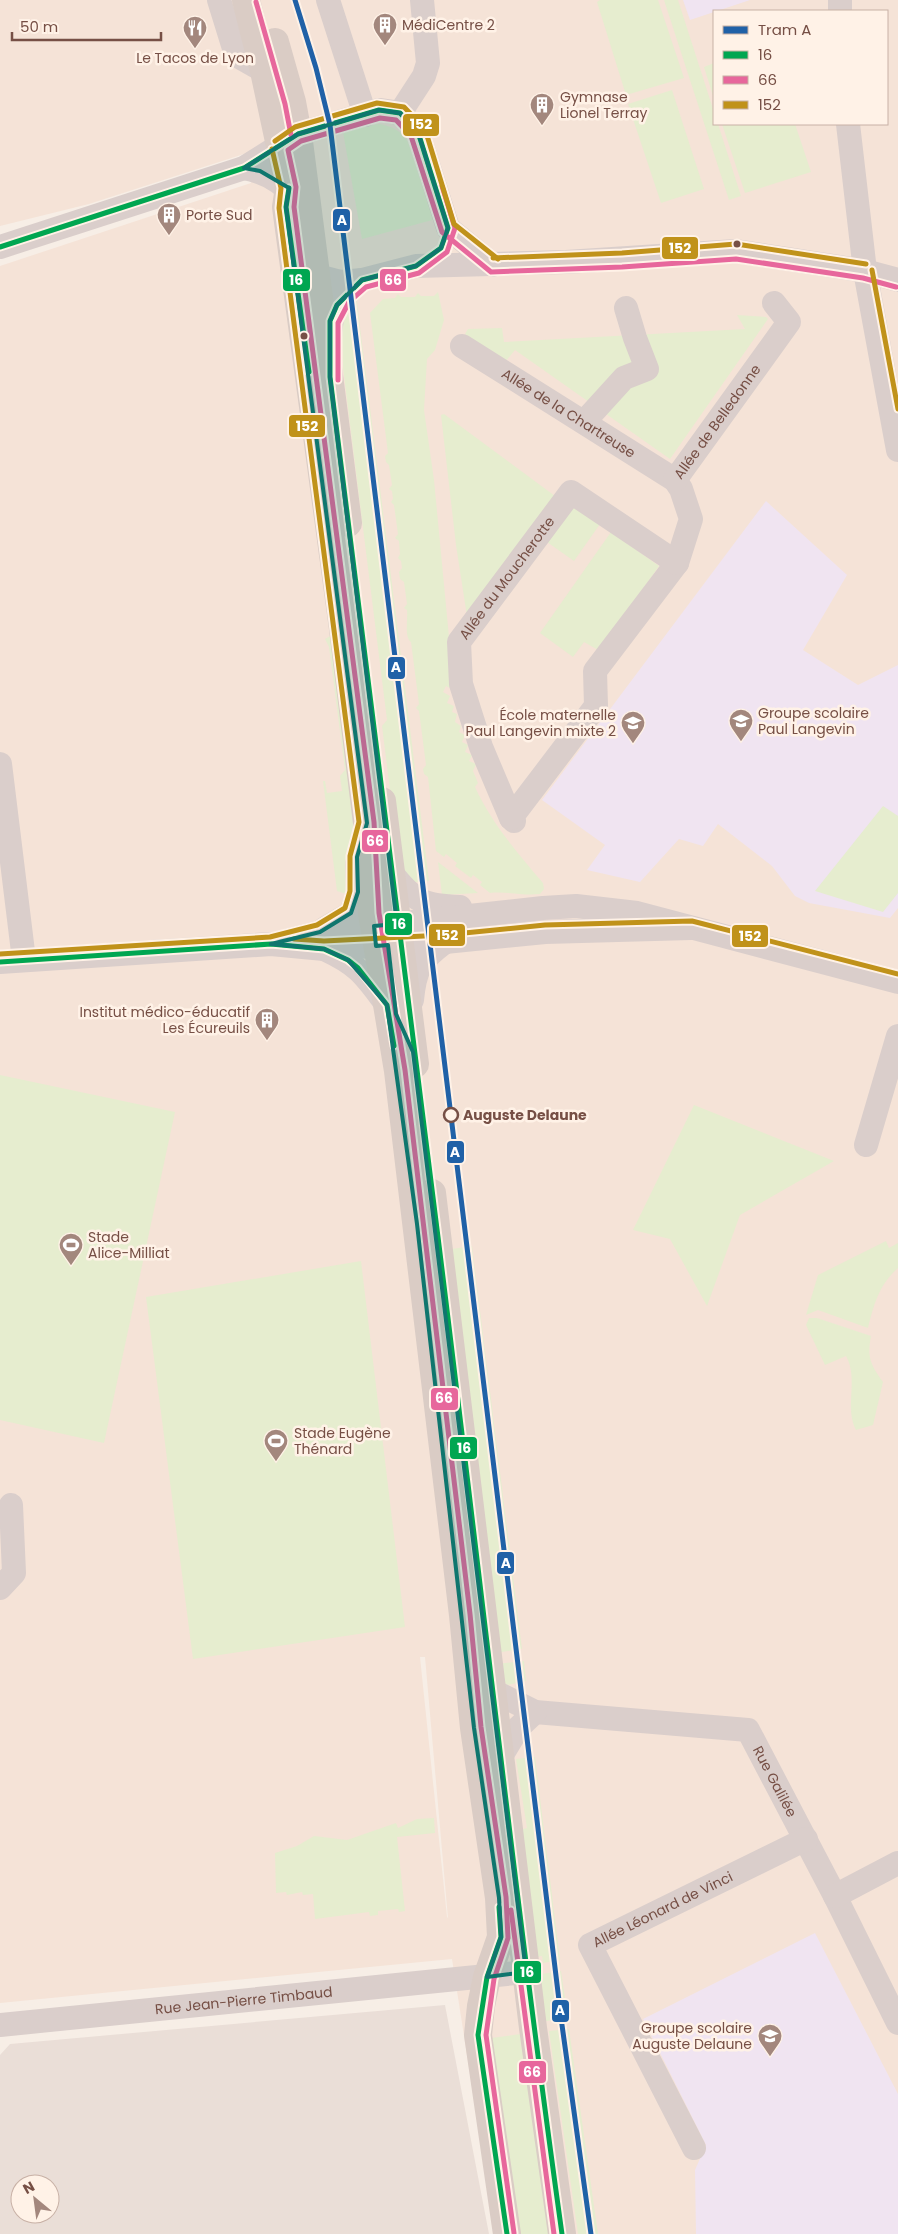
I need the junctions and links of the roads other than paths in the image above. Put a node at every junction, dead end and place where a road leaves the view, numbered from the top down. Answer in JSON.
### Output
{"nodes":[{"id":1,"x":218,"y":0,"type":"edge"},
{"id":2,"x":246,"y":0,"type":"edge"},
{"id":3,"x":263,"y":0,"type":"edge"},
{"id":4,"x":328,"y":0,"type":"edge"},
{"id":5,"x":423,"y":9,"type":"edge"},
{"id":6,"x":264,"y":71,"type":"junction"},
{"id":7,"x":400,"y":113,"type":"junction"},
{"id":8,"x":365,"y":115,"type":"junction"},
{"id":9,"x":848,"y":125,"type":"edge"},
{"id":10,"x":289,"y":140,"type":"junction"},
{"id":11,"x":244,"y":168,"type":"junction"},
{"id":12,"x":288,"y":188,"type":"junction"},
{"id":13,"x":448,"y":228,"type":"junction"},
{"id":14,"x":0,"y":248,"type":"edge"},
{"id":15,"x":493,"y":265,"type":"junction"},
{"id":16,"x":416,"y":266,"type":"junction"},
{"id":17,"x":864,"y":271,"type":"junction"},
{"id":18,"x":318,"y":276,"type":"junction"},
{"id":19,"x":362,"y":280,"type":"junction"},
{"id":20,"x":898,"y":280,"type":"edge"},
{"id":21,"x":774,"y":304,"type":"dead end"},
{"id":22,"x":626,"y":308,"type":"dead end"},
{"id":23,"x":462,"y":346,"type":"dead end"},
{"id":24,"x":330,"y":376,"type":"junction"},
{"id":25,"x":584,"y":422,"type":"junction"},
{"id":26,"x":898,"y":450,"type":"edge"},
{"id":27,"x":675,"y":480,"type":"junction"},
{"id":28,"x":677,"y":563,"type":"junction"},
{"id":29,"x":0,"y":764,"type":"edge"},
{"id":30,"x":513,"y":820,"type":"joint"},
{"id":31,"x":367,"y":823,"type":"junction"},
{"id":32,"x":391,"y":872,"type":"junction"},
{"id":33,"x":531,"y":909,"type":"junction"},
{"id":34,"x":504,"y":912,"type":"junction"},
{"id":35,"x":691,"y":928,"type":"junction"},
{"id":36,"x":387,"y":935,"type":"junction"},
{"id":37,"x":322,"y":940,"type":"junction"},
{"id":38,"x":445,"y":942,"type":"junction"},
{"id":39,"x":283,"y":945,"type":"junction"},
{"id":40,"x":24,"y":960,"type":"junction"},
{"id":41,"x":0,"y":962,"type":"edge"},
{"id":42,"x":898,"y":982,"type":"edge"},
{"id":43,"x":387,"y":1005,"type":"junction"},
{"id":44,"x":898,"y":1036,"type":"edge"},
{"id":45,"x":412,"y":1039,"type":"junction"},
{"id":46,"x":866,"y":1145,"type":"dead end"},
{"id":47,"x":11,"y":1505,"type":"dead end"},
{"id":48,"x":0,"y":1588,"type":"edge"},
{"id":49,"x":480,"y":1691,"type":"junction"},
{"id":50,"x":534,"y":1712,"type":"junction"},
{"id":51,"x":500,"y":1758,"type":"junction"},
{"id":52,"x":806,"y":1839,"type":"junction"},
{"id":53,"x":898,"y":1863,"type":"edge"},
{"id":54,"x":836,"y":1896,"type":"junction"},
{"id":55,"x":526,"y":1972,"type":"junction"},
{"id":56,"x":487,"y":1977,"type":"junction"},
{"id":57,"x":898,"y":2023,"type":"edge"},
{"id":58,"x":0,"y":2025,"type":"edge"},
{"id":59,"x":694,"y":2148,"type":"dead end"},
{"id":60,"x":507,"y":2234,"type":"edge"},
{"id":61,"x":562,"y":2234,"type":"edge"}],
"edges":[{"from":1,"to":6,"type":"street"},
{"from":2,"to":6,"type":"main road"},
{"from":3,"to":10,"type":"main road"},
{"from":4,"to":8,"type":"street"},
{"from":5,"to":7,"type":"street"},
{"from":6,"to":10,"type":"main road"},
{"from":7,"to":8,"type":"street"},
{"from":7,"to":13,"type":"street"},
{"from":8,"to":10,"type":"street"},
{"from":9,"to":17,"type":"street"},
{"from":10,"to":11,"type":"street"},
{"from":10,"to":12,"type":"main road"},
{"from":10,"to":18,"type":"main road"},
{"from":11,"to":12,"type":"street"},
{"from":11,"to":14,"type":"street"},
{"from":12,"to":18,"type":"street"},
{"from":12,"to":31,"type":"main road"},
{"from":13,"to":15,"type":"street"},
{"from":13,"to":16,"type":"street"},
{"from":15,"to":16,"type":"street"},
{"from":15,"to":17,"type":"street"},
{"from":16,"to":19,"type":"street"},
{"from":17,"to":20,"type":"street"},
{"from":17,"to":26,"type":"street"},
{"from":18,"to":19,"type":"street"},
{"from":18,"to":24,"type":"main road"},
{"from":19,"to":24,"type":"street"},
{"from":21,"to":27,"type":"street","name":"Allée de Belledonne"},
{"from":22,"to":25,"type":"street"},
{"from":23,"to":25,"type":"street","name":"Allée de la Chartreuse"},
{"from":24,"to":32,"type":"main road"},
{"from":25,"to":27,"type":"street","name":"Allée de la Chartreuse"},
{"from":27,"to":28,"type":"street","name":"Allée de Belledonne"},
{"from":28,"to":30,"type":"street","name":"Allée de Belledonne"},
{"from":28,"to":30,"type":"street","name":"Allée du Moucherotte"},
{"from":29,"to":40,"type":"street"},
{"from":31,"to":36,"type":"main road"},
{"from":31,"to":37,"type":"street"},
{"from":32,"to":34,"type":"street"},
{"from":32,"to":36,"type":"main road"},
{"from":33,"to":34,"type":"street"},
{"from":33,"to":35,"type":"street"},
{"from":33,"to":36,"type":"street"},
{"from":34,"to":36,"type":"street"},
{"from":35,"to":38,"type":"street"},
{"from":35,"to":42,"type":"street"},
{"from":36,"to":37,"type":"street"},
{"from":36,"to":38,"type":"street"},
{"from":36,"to":39,"type":"street"},
{"from":36,"to":43,"type":"main road"},
{"from":36,"to":45,"type":"main road"},
{"from":37,"to":39,"type":"street"},
{"from":37,"to":43,"type":"street"},
{"from":38,"to":45,"type":"street"},
{"from":39,"to":40,"type":"street"},
{"from":40,"to":41,"type":"street"},
{"from":43,"to":49,"type":"main road"},
{"from":44,"to":46,"type":"street"},
{"from":45,"to":49,"type":"main road"},
{"from":47,"to":48,"type":"street"},
{"from":49,"to":50,"type":"street","name":"Rue Galilée"},
{"from":49,"to":51,"type":"main road"},
{"from":49,"to":56,"type":"main road"},
{"from":50,"to":51,"type":"street"},
{"from":50,"to":52,"type":"street","name":"Rue Galilée"},
{"from":51,"to":55,"type":"main road"},
{"from":52,"to":54,"type":"street","name":"Rue Galilée"},
{"from":52,"to":59,"type":"street","name":"Allée Léonard de Vinci"},
{"from":53,"to":54,"type":"street"},
{"from":54,"to":57,"type":"street","name":"Rue Galilée"},
{"from":55,"to":56,"type":"street","name":"Rue Jean-Pierre Timbaud"},
{"from":55,"to":61,"type":"main road"},
{"from":56,"to":58,"type":"street","name":"Rue Jean-Pierre Timbaud"},
{"from":56,"to":60,"type":"main road"}]}
